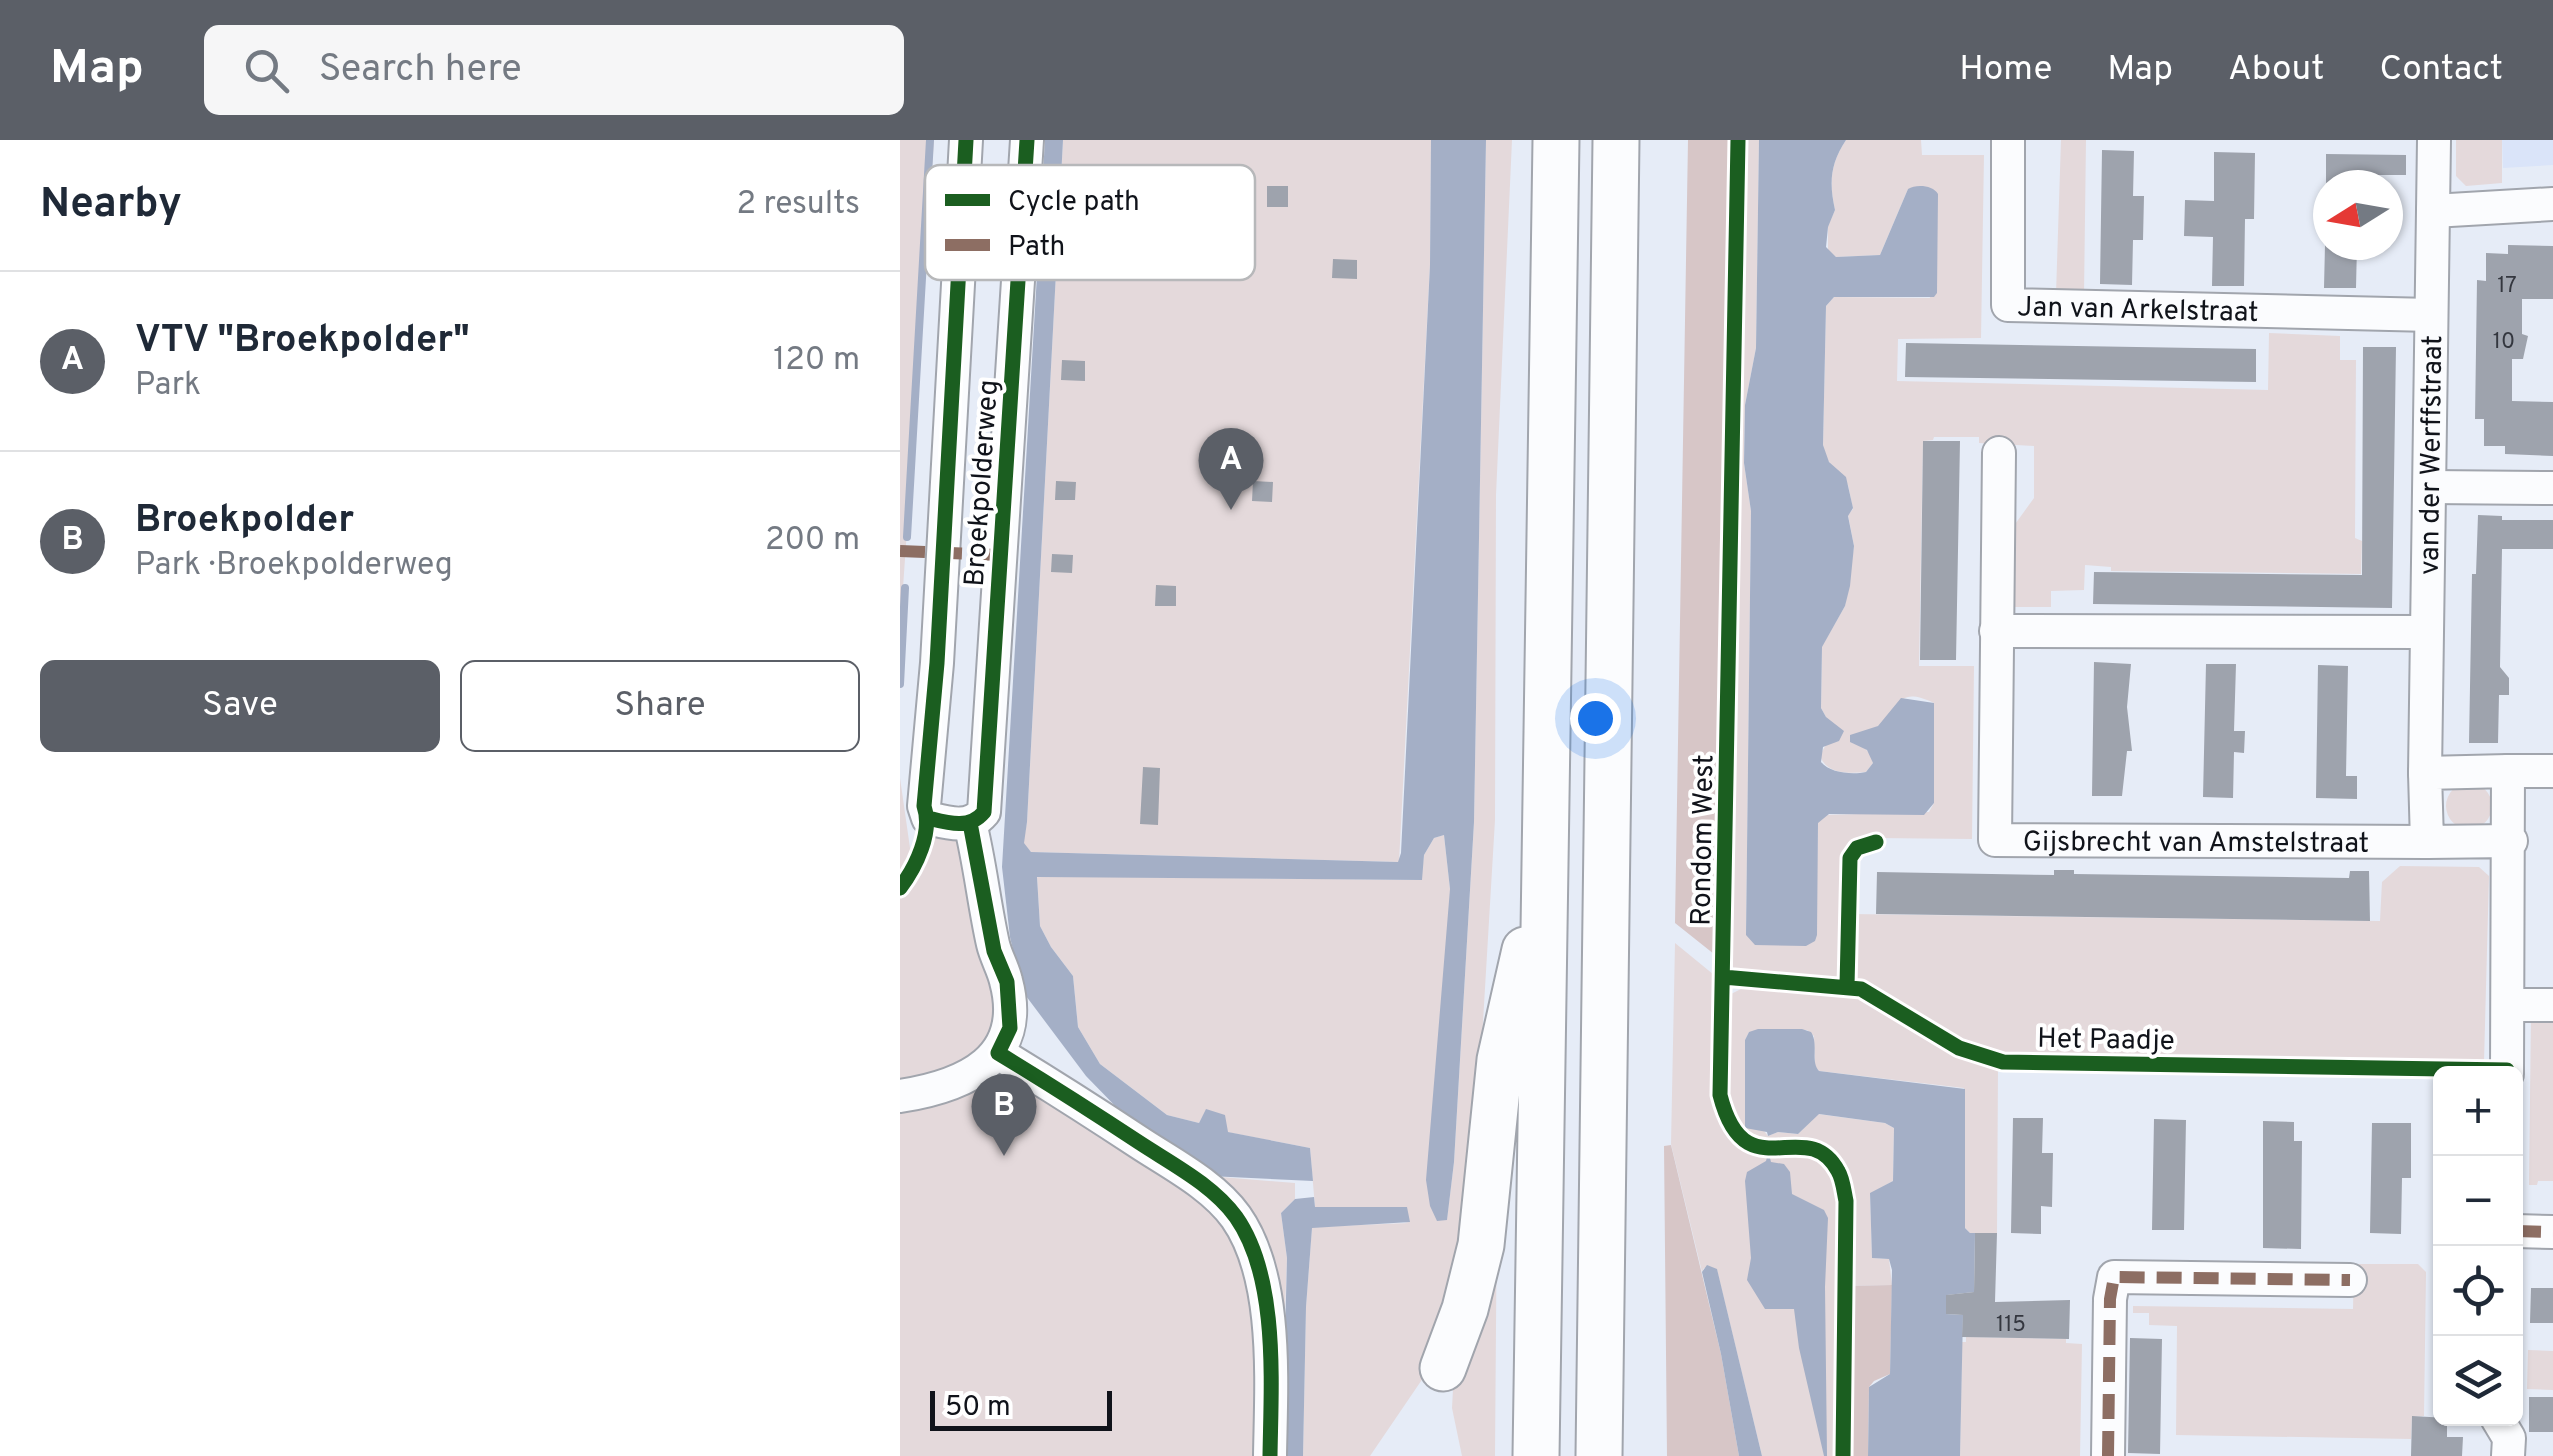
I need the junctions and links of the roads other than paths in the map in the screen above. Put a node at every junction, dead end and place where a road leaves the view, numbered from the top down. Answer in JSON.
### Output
{"nodes":[{"id":1,"x":966,"y":140,"type":"edge"},
{"id":2,"x":1027,"y":140,"type":"edge"},
{"id":3,"x":1556,"y":140,"type":"edge"},
{"id":4,"x":1616,"y":140,"type":"edge"},
{"id":5,"x":2008,"y":140,"type":"edge"},
{"id":6,"x":2434,"y":140,"type":"edge"},
{"id":7,"x":965,"y":165,"type":"edge"},
{"id":8,"x":1025,"y":165,"type":"edge"},
{"id":9,"x":2553,"y":204,"type":"edge"},
{"id":10,"x":2433,"y":210,"type":"junction"},
{"id":11,"x":958,"y":280,"type":"edge"},
{"id":12,"x":1018,"y":280,"type":"edge"},
{"id":13,"x":2431,"y":315,"type":"junction"},
{"id":14,"x":1999,"y":453,"type":"dead end"},
{"id":15,"x":2430,"y":488,"type":"junction"},
{"id":16,"x":2553,"y":488,"type":"edge"},
{"id":17,"x":1996,"y":631,"type":"junction"},
{"id":18,"x":2426,"y":632,"type":"junction"},
{"id":19,"x":2508,"y":771,"type":"junction"},
{"id":20,"x":2553,"y":771,"type":"edge"},
{"id":21,"x":2425,"y":773,"type":"junction"},
{"id":22,"x":970,"y":823,"type":"junction"},
{"id":23,"x":2510,"y":840,"type":"junction"},
{"id":24,"x":2427,"y":842,"type":"junction"},
{"id":25,"x":1545,"y":865,"type":"junction"},
{"id":26,"x":2508,"y":1005,"type":"junction"},
{"id":27,"x":2553,"y":1005,"type":"edge"},
{"id":28,"x":998,"y":1053,"type":"junction"},
{"id":29,"x":2506,"y":1066,"type":"edge"},
{"id":30,"x":900,"y":1096,"type":"edge"},
{"id":31,"x":2523,"y":1231,"type":"edge"},
{"id":32,"x":2553,"y":1232,"type":"edge"},
{"id":33,"x":2350,"y":1280,"type":"dead end"},
{"id":34,"x":1443,"y":1368,"type":"dead end"},
{"id":35,"x":2502,"y":1426,"type":"edge"},
{"id":36,"x":1270,"y":1456,"type":"edge"},
{"id":37,"x":1536,"y":1456,"type":"edge"},
{"id":38,"x":1599,"y":1456,"type":"edge"},
{"id":39,"x":2108,"y":1456,"type":"edge"},
{"id":40,"x":2508,"y":1456,"type":"edge"}],
"edges":[{"from":1,"to":7,"type":"street","name":"Broekpolderweg"},
{"from":2,"to":8,"type":"street","name":"Broekpolderweg"},
{"from":3,"to":25,"type":"highway"},
{"from":4,"to":38,"type":"highway"},
{"from":5,"to":13,"type":"street","name":"Jan van Arkelstraat"},
{"from":6,"to":10,"type":"street","name":"van der Werffstraat"},
{"from":9,"to":10,"type":"street"},
{"from":10,"to":13,"type":"street","name":"van der Werffstraat"},
{"from":11,"to":22,"type":"street","name":"Broekpolderweg"},
{"from":12,"to":22,"type":"street","name":"Broekpolderweg"},
{"from":13,"to":15,"type":"street","name":"van der Werffstraat"},
{"from":14,"to":17,"type":"street","name":"Gijsbrecht van Amstelstraat"},
{"from":15,"to":16,"type":"street"},
{"from":15,"to":18,"type":"street","name":"van der Werffstraat"},
{"from":17,"to":18,"type":"street"},
{"from":17,"to":24,"type":"street","name":"Gijsbrecht van Amstelstraat"},
{"from":18,"to":21,"type":"street","name":"van der Werffstraat"},
{"from":19,"to":20,"type":"street"},
{"from":19,"to":21,"type":"street"},
{"from":19,"to":23,"type":"street"},
{"from":21,"to":24,"type":"street","name":"van der Werffstraat"},
{"from":22,"to":28,"type":"street"},
{"from":23,"to":24,"type":"street"},
{"from":23,"to":26,"type":"street"},
{"from":25,"to":34,"type":"highway"},
{"from":25,"to":37,"type":"highway"},
{"from":26,"to":27,"type":"street"},
{"from":26,"to":29,"type":"street"},
{"from":28,"to":30,"type":"street"},
{"from":28,"to":36,"type":"street"},
{"from":31,"to":32,"type":"street"},
{"from":33,"to":39,"type":"street"},
{"from":35,"to":40,"type":"street"}]}
